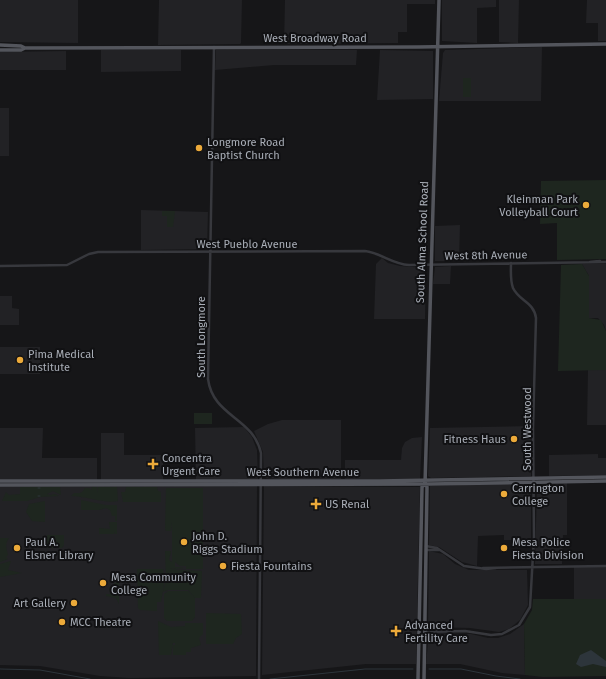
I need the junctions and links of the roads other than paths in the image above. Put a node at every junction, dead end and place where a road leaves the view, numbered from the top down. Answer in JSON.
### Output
{"nodes":[{"id":1,"x":439,"y":0,"type":"edge"},
{"id":2,"x":606,"y":44,"type":"edge"},
{"id":3,"x":0,"y":46,"type":"edge"},
{"id":4,"x":438,"y":46,"type":"junction"},
{"id":5,"x":214,"y":47,"type":"junction"},
{"id":6,"x":25,"y":48,"type":"junction"},
{"id":7,"x":0,"y":50,"type":"edge"},
{"id":8,"x":209,"y":252,"type":"junction"},
{"id":9,"x":384,"y":257,"type":"joint"},
{"id":10,"x":606,"y":262,"type":"edge"},
{"id":11,"x":511,"y":263,"type":"junction"},
{"id":12,"x":430,"y":264,"type":"junction"},
{"id":13,"x":0,"y":266,"type":"edge"},
{"id":14,"x":575,"y":479,"type":"junction"},
{"id":15,"x":605,"y":479,"type":"edge"},
{"id":16,"x":535,"y":480,"type":"junction"},
{"id":17,"x":229,"y":481,"type":"junction"},
{"id":18,"x":480,"y":481,"type":"junction"},
{"id":19,"x":0,"y":482,"type":"edge"},
{"id":20,"x":40,"y":482,"type":"junction"},
{"id":21,"x":425,"y":482,"type":"junction"},
{"id":22,"x":261,"y":483,"type":"junction"},
{"id":23,"x":209,"y":484,"type":"junction"},
{"id":24,"x":0,"y":485,"type":"edge"},
{"id":25,"x":24,"y":485,"type":"junction"},
{"id":26,"x":426,"y":548,"type":"junction"},
{"id":27,"x":606,"y":566,"type":"edge"},
{"id":28,"x":532,"y":567,"type":"junction"},
{"id":29,"x":425,"y":630,"type":"junction"},
{"id":30,"x":259,"y":679,"type":"edge"},
{"id":31,"x":418,"y":679,"type":"edge"},
{"id":32,"x":424,"y":679,"type":"edge"}],
"edges":[{"from":1,"to":4,"type":"main road","name":"South Alma School Road"},
{"from":2,"to":4,"type":"main road","name":"West Broadway Road"},
{"from":3,"to":6,"type":"main road","name":"West Broadway Road"},
{"from":4,"to":5,"type":"main road","name":"West Broadway Road"},
{"from":4,"to":12,"type":"main road","name":"South Alma School Road"},
{"from":5,"to":6,"type":"main road","name":"West Broadway Road"},
{"from":5,"to":8,"type":"street","name":"South Longmore"},
{"from":6,"to":7,"type":"main road","name":"West Broadway Road"},
{"from":8,"to":9,"type":"street","name":"West Pueblo Avenue"},
{"from":8,"to":13,"type":"street","name":"West Pueblo Avenue"},
{"from":8,"to":22,"type":"street","name":"South Longmore"},
{"from":9,"to":12,"type":"street","name":"West 8th Avenue"},
{"from":10,"to":11,"type":"street","name":"West 8th Avenue"},
{"from":11,"to":12,"type":"street","name":"West 8th Avenue"},
{"from":11,"to":16,"type":"street","name":"South Westwood"},
{"from":12,"to":21,"type":"main road","name":"South Alma School Road"},
{"from":14,"to":15,"type":"main road"},
{"from":14,"to":16,"type":"main road"},
{"from":14,"to":16,"type":"main road"},
{"from":16,"to":18,"type":"main road"},
{"from":16,"to":18,"type":"main road","name":"West Southern Avenue"},
{"from":16,"to":28,"type":"street","name":"South Westwood"},
{"from":17,"to":20,"type":"main road","name":"West Southern Avenue"},
{"from":17,"to":22,"type":"main road","name":"West Southern Avenue"},
{"from":17,"to":23,"type":"main road"},
{"from":18,"to":21,"type":"main road","name":"West Southern Avenue"},
{"from":18,"to":21,"type":"main road","name":"West Southern Avenue"},
{"from":19,"to":20,"type":"main road","name":"West Southern Avenue"},
{"from":20,"to":25,"type":"main road"},
{"from":21,"to":22,"type":"main road","name":"West Southern Avenue"},
{"from":21,"to":26,"type":"main road","name":"South Alma School Road"},
{"from":21,"to":31,"type":"main road","name":"South Alma School Road"},
{"from":22,"to":23,"type":"main road","name":"West Southern Avenue"},
{"from":22,"to":30,"type":"street","name":"South Longmore"},
{"from":23,"to":25,"type":"main road","name":"West Southern Avenue"},
{"from":24,"to":25,"type":"main road","name":"West Southern Avenue"},
{"from":26,"to":28,"type":"street"},
{"from":26,"to":29,"type":"main road","name":"South Alma School Road"},
{"from":27,"to":28,"type":"street"},
{"from":28,"to":29,"type":"street","name":"South Westwood"},
{"from":29,"to":32,"type":"main road","name":"South Alma School Road"}]}
